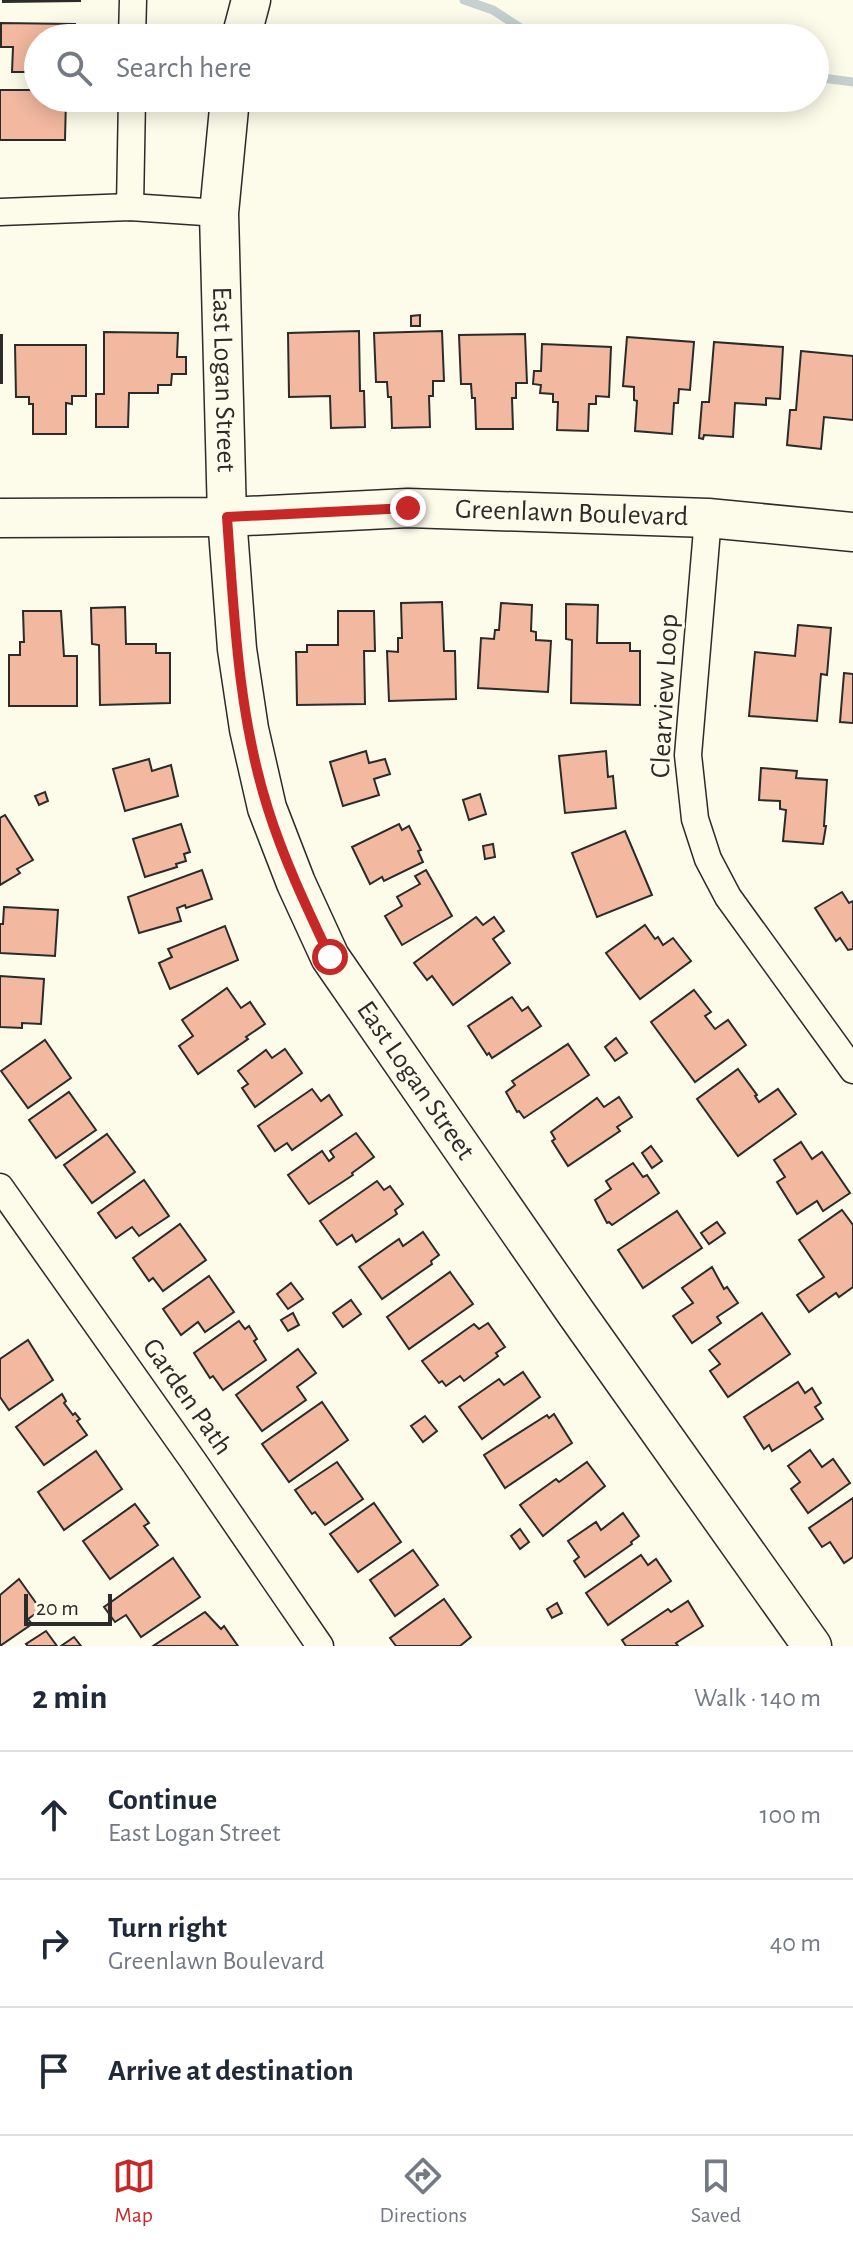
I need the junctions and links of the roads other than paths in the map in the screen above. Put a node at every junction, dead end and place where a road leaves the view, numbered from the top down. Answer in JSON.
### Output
{"nodes":[{"id":1,"x":133,"y":0,"type":"edge"},
{"id":2,"x":251,"y":0,"type":"edge"},
{"id":3,"x":132,"y":24,"type":"edge"},
{"id":4,"x":245,"y":24,"type":"edge"},
{"id":5,"x":132,"y":112,"type":"edge"},
{"id":6,"x":229,"y":112,"type":"edge"},
{"id":7,"x":130,"y":207,"type":"junction"},
{"id":8,"x":0,"y":212,"type":"edge"},
{"id":9,"x":219,"y":213,"type":"junction"},
{"id":10,"x":227,"y":517,"type":"junction"},
{"id":11,"x":0,"y":518,"type":"edge"},
{"id":12,"x":708,"y":518,"type":"junction"},
{"id":13,"x":853,"y":532,"type":"edge"},
{"id":14,"x":853,"y":1070,"type":"edge"},
{"id":15,"x":0,"y":1187,"type":"edge"},
{"id":16,"x":320,"y":1646,"type":"edge"},
{"id":17,"x":812,"y":1646,"type":"edge"}],
"edges":[{"from":1,"to":3,"type":"street"},
{"from":2,"to":4,"type":"street"},
{"from":5,"to":7,"type":"street"},
{"from":6,"to":9,"type":"street","name":"East Logan Street"},
{"from":7,"to":8,"type":"street"},
{"from":7,"to":9,"type":"street"},
{"from":9,"to":10,"type":"street","name":"East Logan Street"},
{"from":10,"to":11,"type":"street","name":"Greenlawn Boulevard"},
{"from":10,"to":12,"type":"street","name":"Greenlawn Boulevard"},
{"from":10,"to":17,"type":"street","name":"East Logan Street"},
{"from":12,"to":13,"type":"street","name":"Greenlawn Boulevard"},
{"from":12,"to":14,"type":"street","name":"Clearview Loop"},
{"from":15,"to":16,"type":"street","name":"Garden Path"}]}
